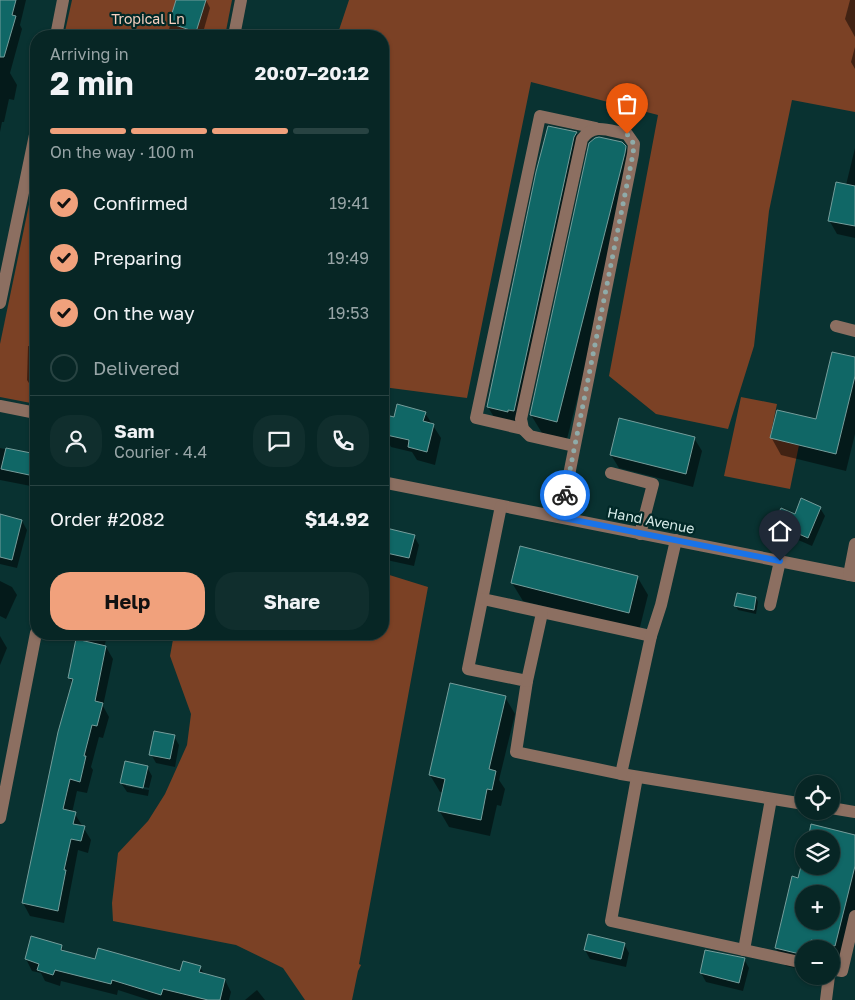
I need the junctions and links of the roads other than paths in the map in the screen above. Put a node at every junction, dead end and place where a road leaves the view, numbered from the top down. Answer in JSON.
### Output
{"nodes":[{"id":1,"x":64,"y":0,"type":"edge"},
{"id":2,"x":241,"y":0,"type":"edge"},
{"id":3,"x":57,"y":30,"type":"edge"},
{"id":4,"x":235,"y":30,"type":"edge"},
{"id":5,"x":596,"y":128,"type":"junction"},
{"id":6,"x":30,"y":159,"type":"edge"},
{"id":7,"x":0,"y":303,"type":"edge"},
{"id":8,"x":836,"y":326,"type":"dead end"},
{"id":9,"x":855,"y":331,"type":"edge"},
{"id":10,"x":0,"y":406,"type":"edge"},
{"id":11,"x":30,"y":412,"type":"edge"},
{"id":12,"x":523,"y":429,"type":"junction"},
{"id":13,"x":574,"y":446,"type":"junction"},
{"id":14,"x":611,"y":473,"type":"dead end"},
{"id":15,"x":389,"y":483,"type":"edge"},
{"id":16,"x":502,"y":506,"type":"junction"},
{"id":17,"x":559,"y":517,"type":"junction"},
{"id":18,"x":640,"y":534,"type":"junction"},
{"id":19,"x":676,"y":540,"type":"junction"},
{"id":20,"x":855,"y":544,"type":"edge"},
{"id":21,"x":780,"y":561,"type":"junction"},
{"id":22,"x":852,"y":576,"type":"edge"},
{"id":23,"x":483,"y":599,"type":"junction"},
{"id":24,"x":770,"y":605,"type":"dead end"},
{"id":25,"x":542,"y":613,"type":"junction"},
{"id":26,"x":651,"y":636,"type":"junction"},
{"id":27,"x":34,"y":640,"type":"edge"},
{"id":28,"x":527,"y":681,"type":"junction"},
{"id":29,"x":621,"y":774,"type":"junction"},
{"id":30,"x":637,"y":777,"type":"junction"},
{"id":31,"x":772,"y":799,"type":"junction"},
{"id":32,"x":795,"y":803,"type":"edge"},
{"id":33,"x":840,"y":810,"type":"edge"},
{"id":34,"x":855,"y":812,"type":"edge"},
{"id":35,"x":0,"y":818,"type":"edge"},
{"id":36,"x":855,"y":916,"type":"edge"},
{"id":37,"x":744,"y":950,"type":"junction"},
{"id":38,"x":795,"y":961,"type":"edge"},
{"id":39,"x":840,"y":971,"type":"edge"},
{"id":40,"x":828,"y":985,"type":"edge"},
{"id":41,"x":826,"y":1000,"type":"edge"}],
"edges":[{"from":1,"to":3,"type":"street"},
{"from":2,"to":4,"type":"street"},
{"from":5,"to":12,"type":"street"},
{"from":5,"to":12,"type":"street"},
{"from":5,"to":13,"type":"street"},
{"from":6,"to":7,"type":"street"},
{"from":8,"to":9,"type":"street"},
{"from":10,"to":11,"type":"street"},
{"from":12,"to":13,"type":"street"},
{"from":13,"to":17,"type":"street"},
{"from":14,"to":18,"type":"street"},
{"from":15,"to":16,"type":"street","name":"Hand Avenue"},
{"from":16,"to":17,"type":"street","name":"Hand Avenue"},
{"from":16,"to":23,"type":"street"},
{"from":17,"to":18,"type":"street","name":"Hand Avenue"},
{"from":18,"to":19,"type":"street","name":"Hand Avenue"},
{"from":19,"to":21,"type":"street","name":"Hand Avenue"},
{"from":19,"to":26,"type":"street"},
{"from":20,"to":22,"type":"street"},
{"from":21,"to":22,"type":"street","name":"Hand Avenue"},
{"from":21,"to":24,"type":"street"},
{"from":23,"to":25,"type":"street"},
{"from":23,"to":28,"type":"street"},
{"from":25,"to":26,"type":"street"},
{"from":25,"to":28,"type":"street"},
{"from":26,"to":29,"type":"street"},
{"from":27,"to":35,"type":"street"},
{"from":28,"to":29,"type":"street"},
{"from":29,"to":30,"type":"street"},
{"from":30,"to":31,"type":"street"},
{"from":30,"to":37,"type":"street"},
{"from":31,"to":32,"type":"street"},
{"from":31,"to":37,"type":"street"},
{"from":33,"to":34,"type":"street"},
{"from":36,"to":39,"type":"street"},
{"from":37,"to":38,"type":"street"},
{"from":40,"to":41,"type":"street"}]}
